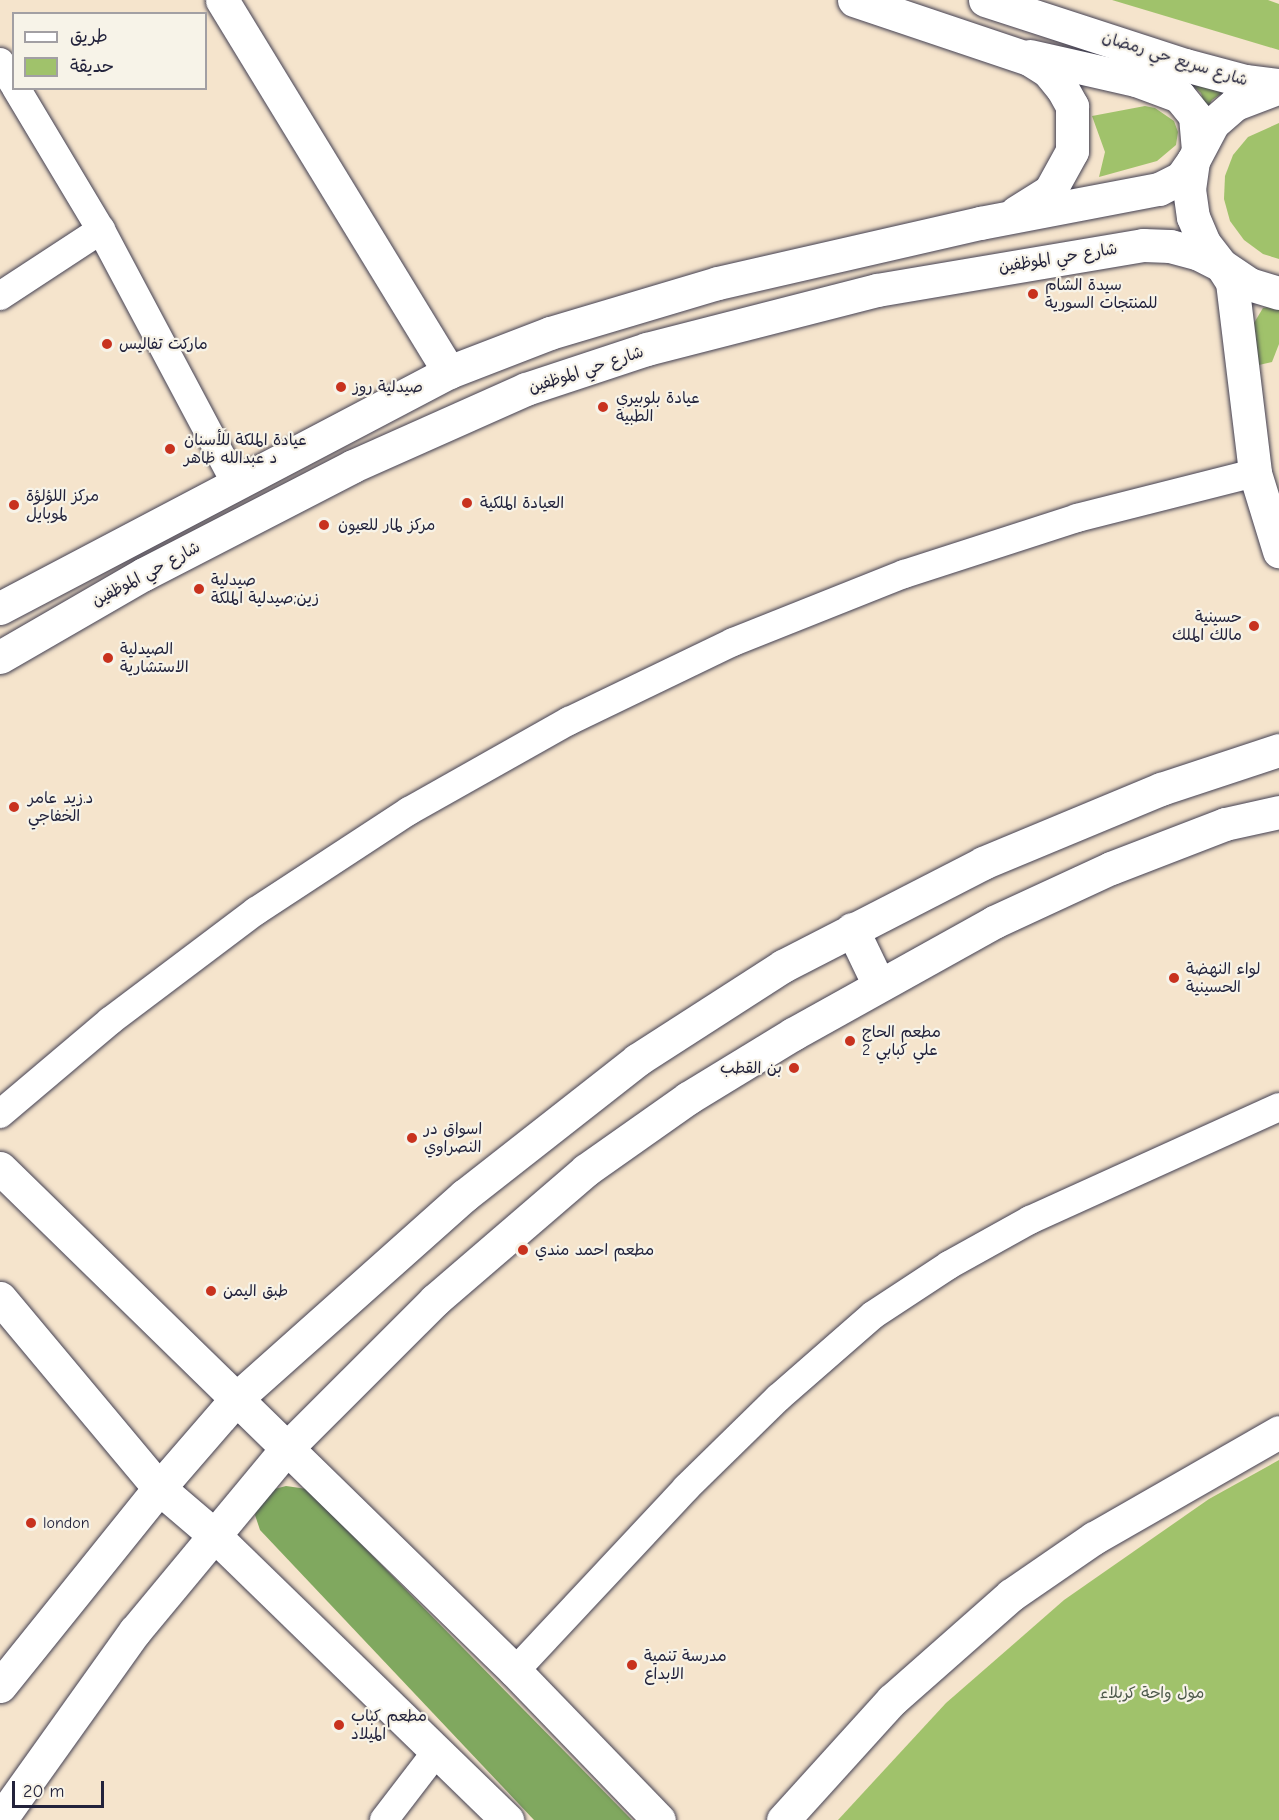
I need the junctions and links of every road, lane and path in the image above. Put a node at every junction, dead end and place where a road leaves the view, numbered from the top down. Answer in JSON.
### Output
{"nodes":[{"id":1,"x":222,"y":0,"type":"edge"},
{"id":2,"x":854,"y":0,"type":"edge"},
{"id":3,"x":985,"y":0,"type":"edge"},
{"id":4,"x":996,"y":49,"type":"junction"},
{"id":5,"x":0,"y":62,"type":"edge"},
{"id":6,"x":12,"y":81,"type":"edge"},
{"id":7,"x":1279,"y":87,"type":"edge"},
{"id":8,"x":17,"y":90,"type":"edge"},
{"id":9,"x":1196,"y":154,"type":"junction"},
{"id":10,"x":980,"y":223,"type":"junction"},
{"id":11,"x":101,"y":230,"type":"junction"},
{"id":12,"x":1221,"y":265,"type":"junction"},
{"id":13,"x":1279,"y":293,"type":"edge"},
{"id":14,"x":0,"y":296,"type":"edge"},
{"id":15,"x":449,"y":372,"type":"junction"},
{"id":16,"x":1255,"y":473,"type":"junction"},
{"id":17,"x":235,"y":482,"type":"junction"},
{"id":18,"x":1279,"y":551,"type":"edge"},
{"id":19,"x":0,"y":608,"type":"edge"},
{"id":20,"x":0,"y":657,"type":"edge"},
{"id":21,"x":1279,"y":750,"type":"edge"},
{"id":22,"x":1279,"y":812,"type":"edge"},
{"id":23,"x":852,"y":928,"type":"junction"},
{"id":24,"x":879,"y":985,"type":"junction"},
{"id":25,"x":1279,"y":1107,"type":"edge"},
{"id":26,"x":0,"y":1114,"type":"edge"},
{"id":27,"x":0,"y":1168,"type":"edge"},
{"id":28,"x":0,"y":1298,"type":"edge"},
{"id":29,"x":237,"y":1398,"type":"junction"},
{"id":30,"x":1279,"y":1432,"type":"edge"},
{"id":31,"x":287,"y":1448,"type":"junction"},
{"id":32,"x":159,"y":1488,"type":"junction"},
{"id":33,"x":214,"y":1535,"type":"junction"},
{"id":34,"x":515,"y":1671,"type":"junction"},
{"id":35,"x":0,"y":1686,"type":"edge"},
{"id":36,"x":437,"y":1751,"type":"junction"},
{"id":37,"x":0,"y":1820,"type":"edge"},
{"id":38,"x":384,"y":1820,"type":"edge"},
{"id":39,"x":507,"y":1820,"type":"edge"},
{"id":40,"x":659,"y":1820,"type":"edge"},
{"id":41,"x":783,"y":1820,"type":"edge"}],
"edges":[{"from":1,"to":15,"type":"street"},
{"from":2,"to":4,"type":"street"},
{"from":3,"to":7,"type":"street","name":"شارع سريع حي رمضان"},
{"from":4,"to":9,"type":"street"},
{"from":4,"to":10,"type":"street"},
{"from":5,"to":6,"type":"street"},
{"from":7,"to":9,"type":"street"},
{"from":8,"to":11,"type":"street"},
{"from":9,"to":10,"type":"street"},
{"from":9,"to":12,"type":"street"},
{"from":10,"to":15,"type":"street"},
{"from":11,"to":14,"type":"street"},
{"from":11,"to":17,"type":"street"},
{"from":12,"to":13,"type":"street"},
{"from":12,"to":16,"type":"street"},
{"from":12,"to":20,"type":"street","name":"شارع حي الموظفين"},
{"from":15,"to":17,"type":"street"},
{"from":16,"to":18,"type":"street"},
{"from":16,"to":26,"type":"street"},
{"from":17,"to":19,"type":"street"},
{"from":21,"to":23,"type":"street"},
{"from":22,"to":24,"type":"street"},
{"from":23,"to":24,"type":"street"},
{"from":23,"to":29,"type":"street"},
{"from":24,"to":31,"type":"street"},
{"from":25,"to":34,"type":"street"},
{"from":27,"to":29,"type":"street"},
{"from":28,"to":32,"type":"street"},
{"from":29,"to":31,"type":"street"},
{"from":29,"to":32,"type":"street"},
{"from":30,"to":41,"type":"street"},
{"from":31,"to":33,"type":"street"},
{"from":31,"to":34,"type":"street"},
{"from":32,"to":33,"type":"street"},
{"from":32,"to":35,"type":"street"},
{"from":33,"to":36,"type":"street"},
{"from":33,"to":37,"type":"street"},
{"from":34,"to":40,"type":"street"},
{"from":36,"to":38,"type":"street"},
{"from":36,"to":39,"type":"street"}]}
